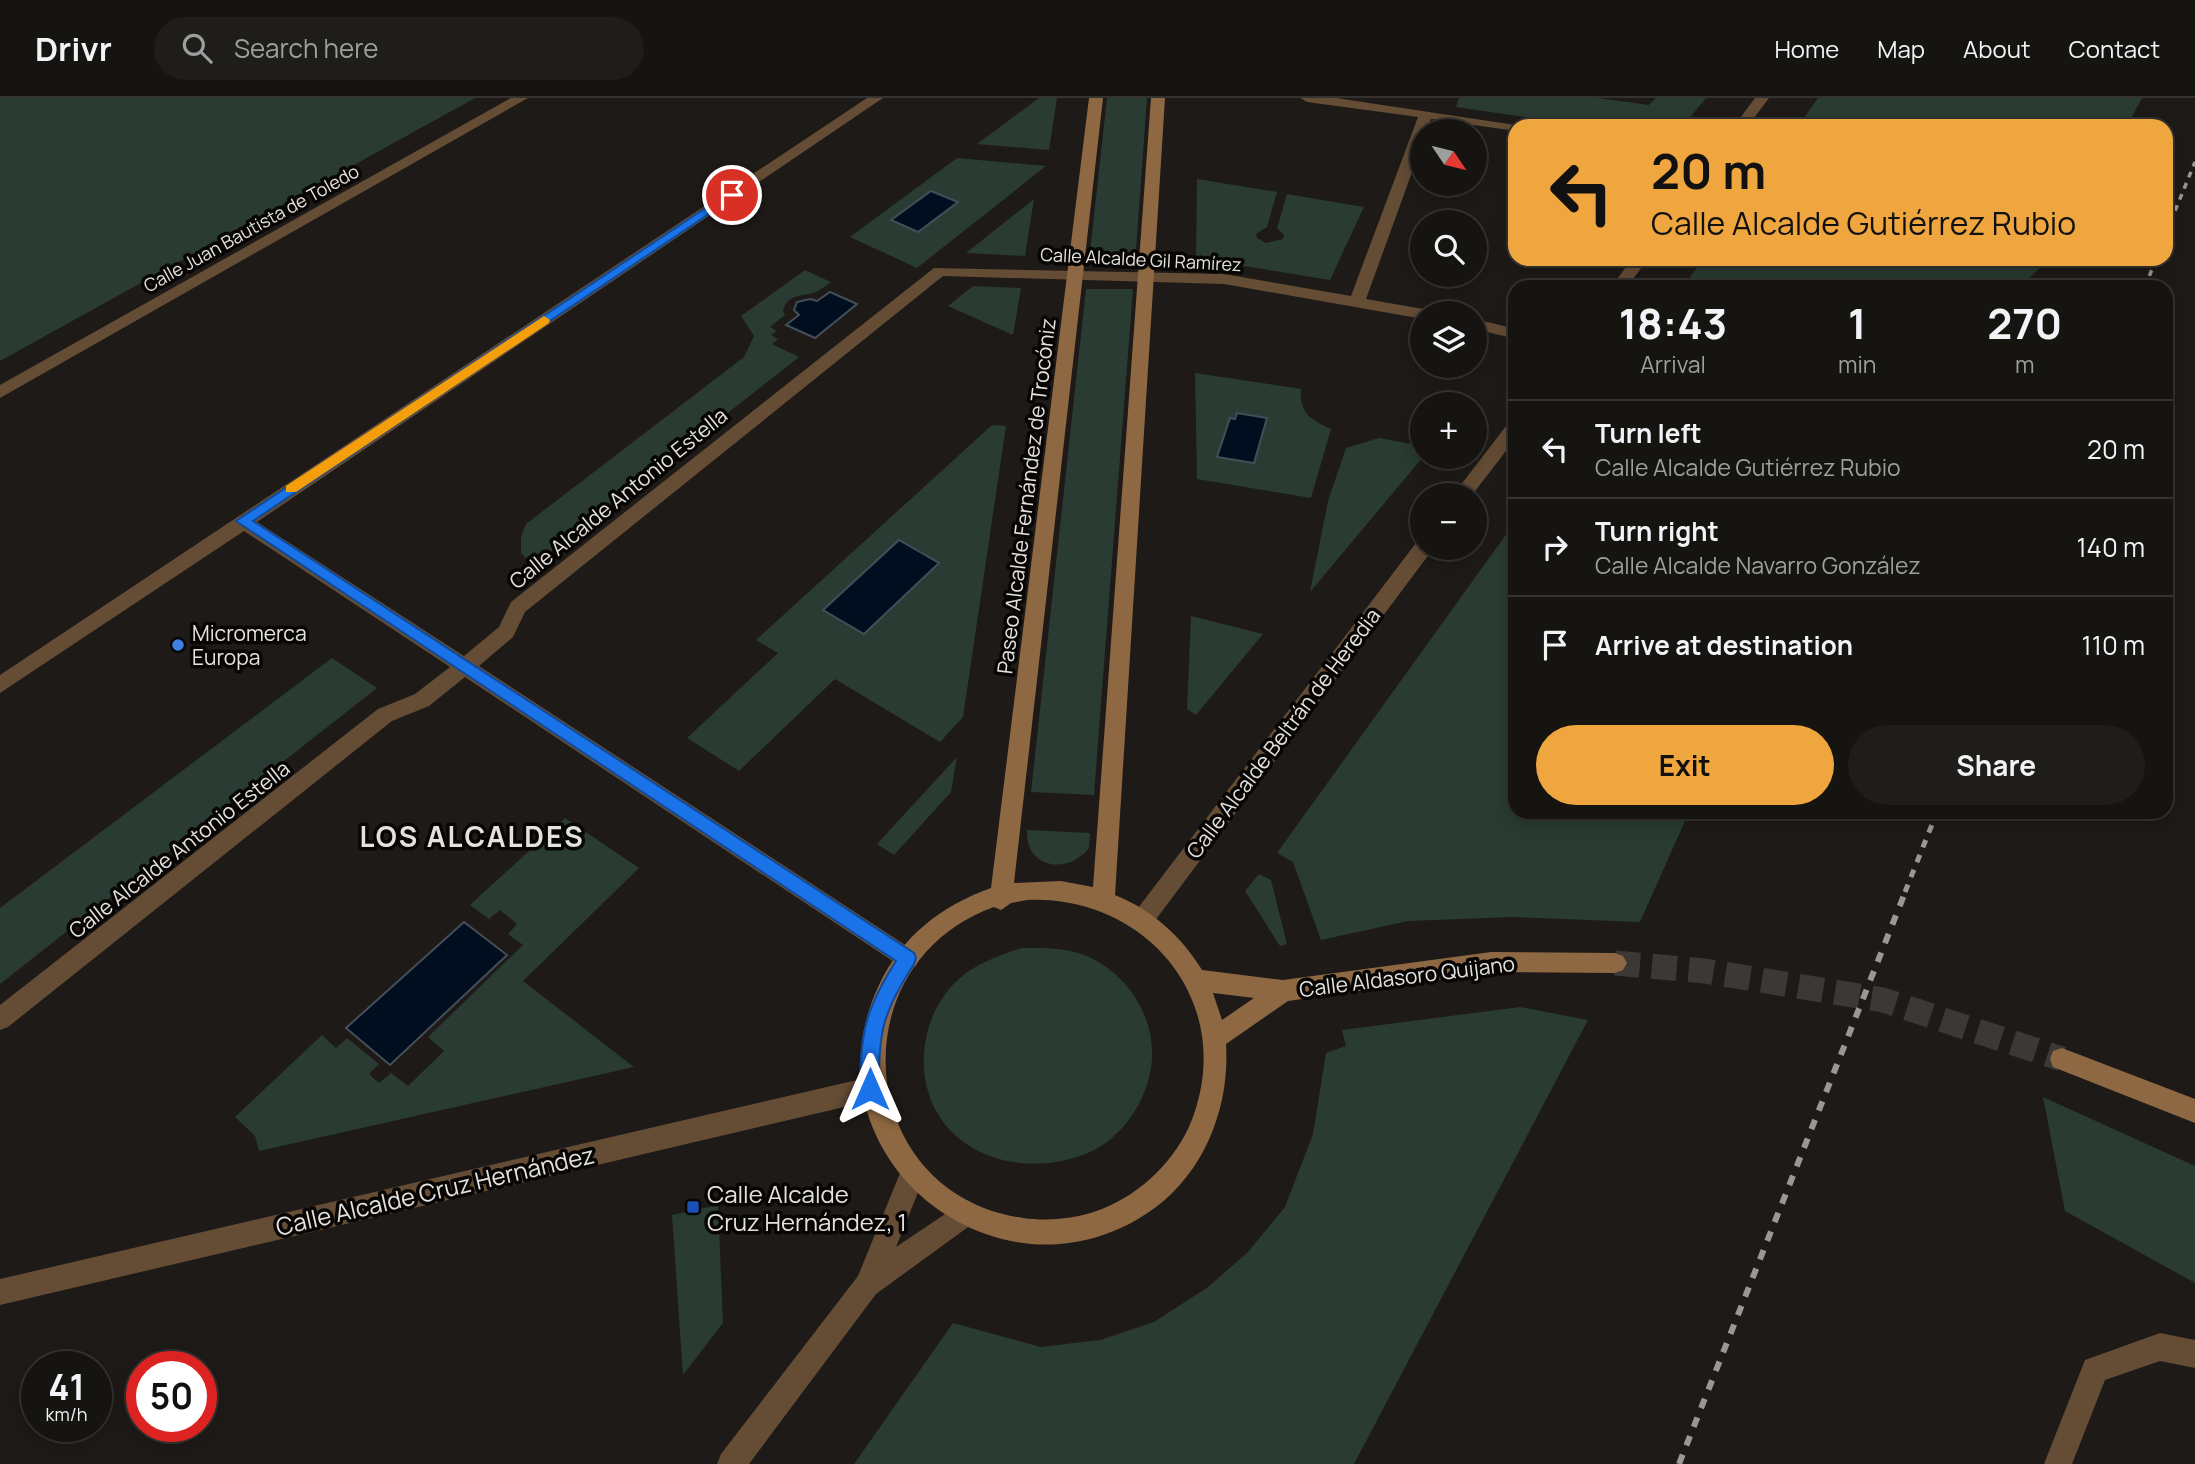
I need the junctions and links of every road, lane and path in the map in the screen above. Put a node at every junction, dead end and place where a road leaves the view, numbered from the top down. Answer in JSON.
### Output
{"nodes":[{"id":1,"x":521,"y":98,"type":"edge"},
{"id":2,"x":876,"y":98,"type":"edge"},
{"id":3,"x":1096,"y":98,"type":"edge"},
{"id":4,"x":1158,"y":98,"type":"edge"},
{"id":5,"x":1307,"y":98,"type":"edge"},
{"id":6,"x":1762,"y":98,"type":"edge"},
{"id":7,"x":1426,"y":114,"type":"junction"},
{"id":8,"x":1746,"y":119,"type":"edge"},
{"id":9,"x":1508,"y":126,"type":"edge"},
{"id":10,"x":939,"y":271,"type":"joint"},
{"id":11,"x":1076,"y":275,"type":"junction"},
{"id":12,"x":1147,"y":275,"type":"junction"},
{"id":13,"x":1357,"y":302,"type":"junction"},
{"id":14,"x":1410,"y":312,"type":"edge"},
{"id":15,"x":1487,"y":327,"type":"edge"},
{"id":16,"x":1508,"y":332,"type":"edge"},
{"id":17,"x":0,"y":392,"type":"edge"},
{"id":18,"x":1508,"y":435,"type":"edge"},
{"id":19,"x":1471,"y":483,"type":"edge"},
{"id":20,"x":243,"y":521,"type":"junction"},
{"id":21,"x":1414,"y":560,"type":"edge"},
{"id":22,"x":464,"y":667,"type":"junction"},
{"id":23,"x":0,"y":685,"type":"edge"},
{"id":24,"x":1001,"y":900,"type":"junction"},
{"id":25,"x":1103,"y":901,"type":"junction"},
{"id":26,"x":1143,"y":919,"type":"junction"},
{"id":27,"x":908,"y":958,"type":"junction"},
{"id":28,"x":1615,"y":962,"type":"tunnel mouth"},
{"id":29,"x":1202,"y":981,"type":"junction"},
{"id":30,"x":1283,"y":991,"type":"junction"},
{"id":31,"x":0,"y":1019,"type":"edge"},
{"id":32,"x":1220,"y":1035,"type":"junction"},
{"id":33,"x":2062,"y":1059,"type":"tunnel mouth"},
{"id":34,"x":870,"y":1089,"type":"junction"},
{"id":35,"x":2195,"y":1111,"type":"edge"},
{"id":36,"x":912,"y":1175,"type":"junction"},
{"id":37,"x":966,"y":1213,"type":"junction"},
{"id":38,"x":867,"y":1285,"type":"junction"},
{"id":39,"x":0,"y":1292,"type":"edge"},
{"id":40,"x":2195,"y":1354,"type":"edge"},
{"id":41,"x":730,"y":1464,"type":"edge"},
{"id":42,"x":2058,"y":1464,"type":"edge"}],
"edges":[{"from":1,"to":17,"type":"street","name":"Calle Juan Bautista de Toledo"},
{"from":2,"to":20,"type":"street"},
{"from":3,"to":11,"type":"main road","name":"Paseo Alcalde Fernández de Trocóniz"},
{"from":4,"to":12,"type":"main road"},
{"from":5,"to":7,"type":"street"},
{"from":6,"to":8,"type":"street"},
{"from":7,"to":9,"type":"street"},
{"from":7,"to":13,"type":"street"},
{"from":10,"to":11,"type":"street","name":"Calle Alcalde Gil Ramírez"},
{"from":10,"to":22,"type":"street","name":"Calle Alcalde Antonio Estella"},
{"from":11,"to":12,"type":"street","name":"Calle Alcalde Gil Ramírez"},
{"from":11,"to":24,"type":"main road","name":"Paseo Alcalde Fernández de Trocóniz"},
{"from":12,"to":13,"type":"street","name":"Calle Alcalde Gil Ramírez"},
{"from":12,"to":25,"type":"main road"},
{"from":13,"to":14,"type":"street","name":"Calle Alcalde Gil Ramírez"},
{"from":15,"to":16,"type":"street"},
{"from":18,"to":19,"type":"street"},
{"from":20,"to":22,"type":"street"},
{"from":20,"to":23,"type":"street"},
{"from":21,"to":26,"type":"street","name":"Calle Alcalde Beltrán de Heredia"},
{"from":22,"to":27,"type":"street"},
{"from":22,"to":31,"type":"street","name":"Calle Alcalde Antonio Estella"},
{"from":24,"to":25,"type":"main road"},
{"from":24,"to":27,"type":"main road"},
{"from":25,"to":26,"type":"main road"},
{"from":26,"to":29,"type":"main road"},
{"from":27,"to":34,"type":"main road"},
{"from":28,"to":30,"type":"main road","name":"Calle Aldasoro Quijano"},
{"from":29,"to":30,"type":"main road","name":"Calle Aldasoro Quijano"},
{"from":29,"to":32,"type":"main road"},
{"from":30,"to":32,"type":"main road","name":"Calle Aldasoro Quijano"},
{"from":32,"to":37,"type":"main road"},
{"from":33,"to":35,"type":"main road"},
{"from":34,"to":36,"type":"main road"},
{"from":34,"to":39,"type":"street","name":"Calle Alcalde Cruz Hernández"},
{"from":36,"to":37,"type":"main road"},
{"from":36,"to":38,"type":"street"},
{"from":37,"to":38,"type":"street"},
{"from":38,"to":41,"type":"street"},
{"from":40,"to":42,"type":"street"}]}
